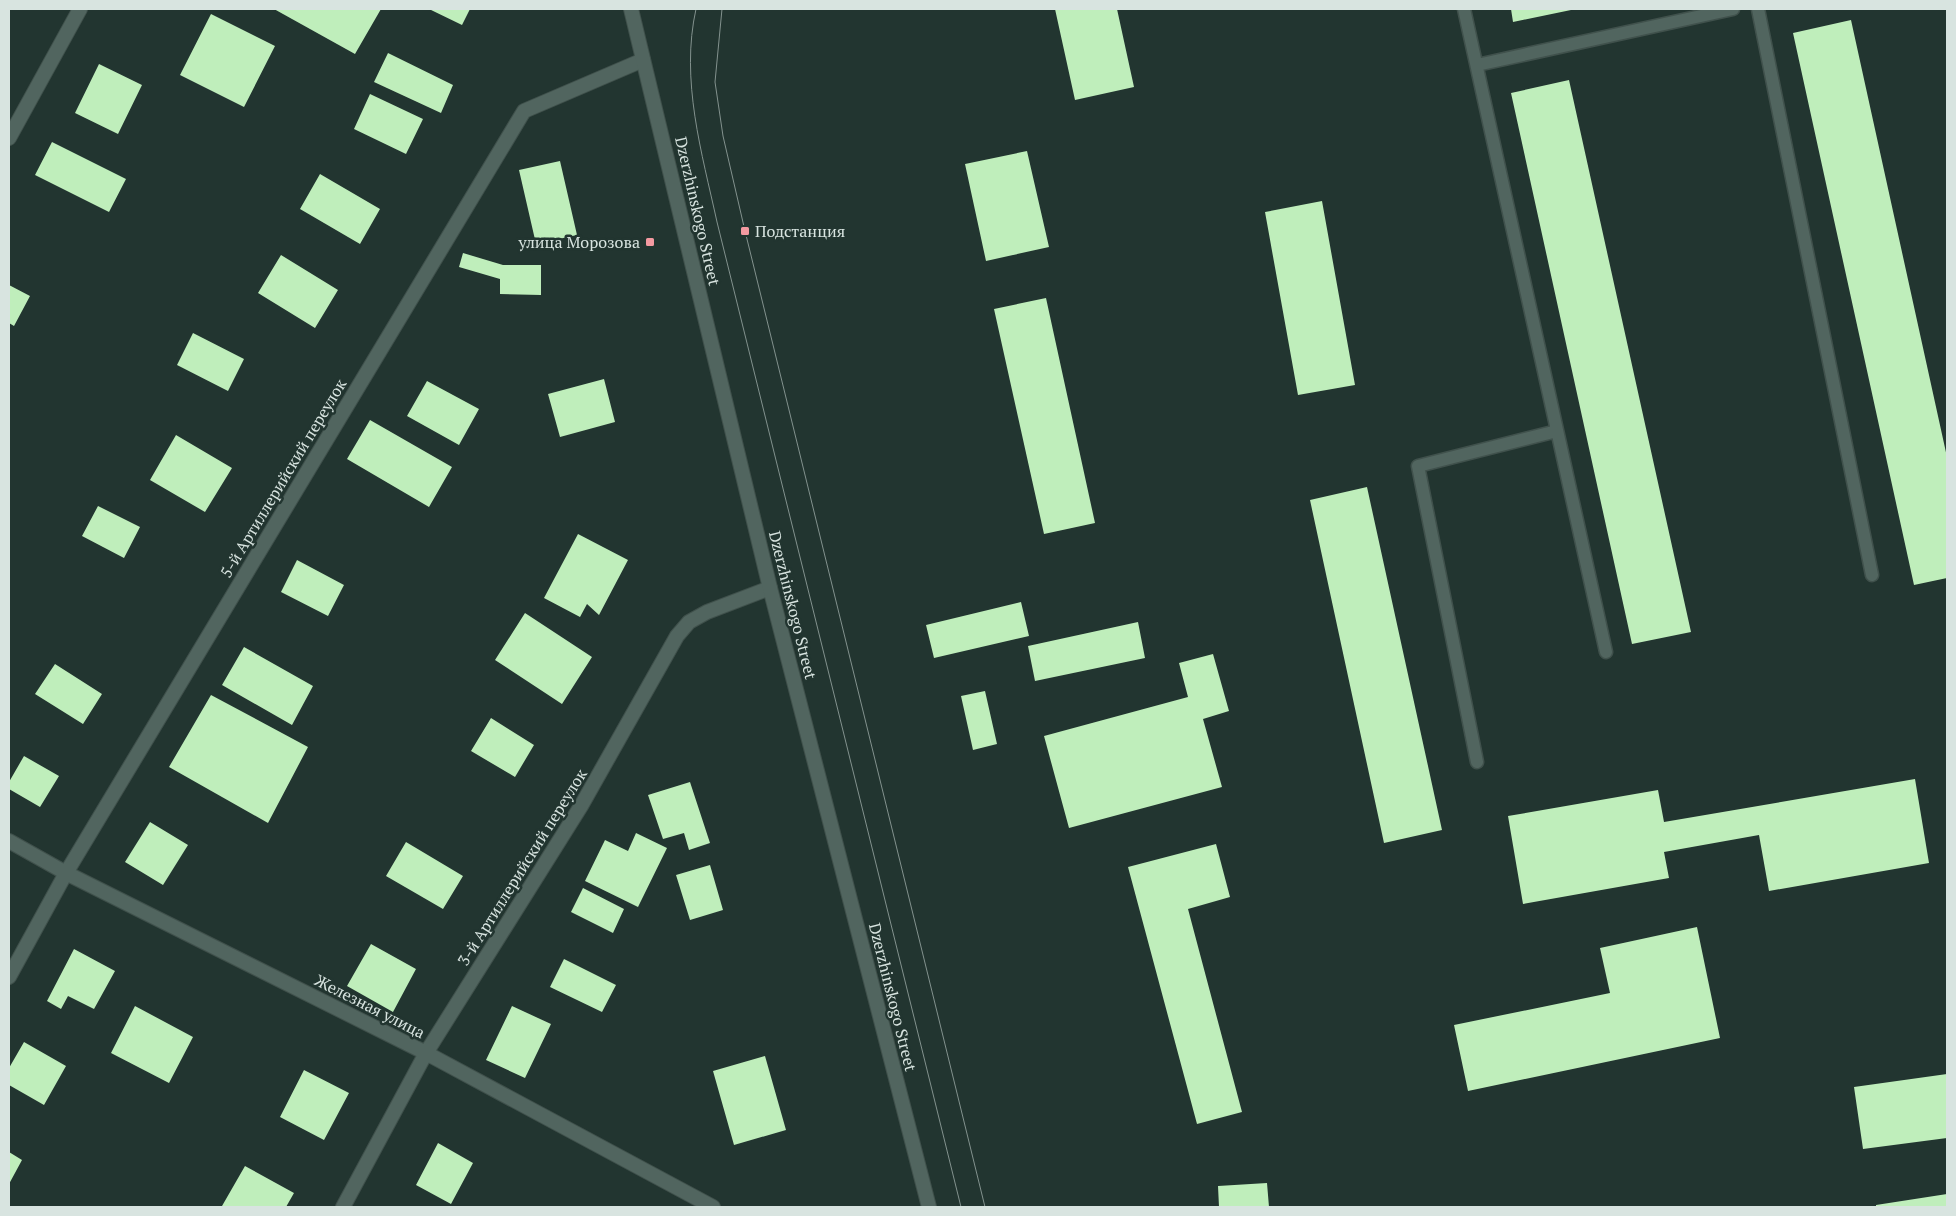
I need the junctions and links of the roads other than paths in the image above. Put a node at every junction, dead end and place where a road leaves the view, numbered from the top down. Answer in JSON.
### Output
{"nodes":[{"id":1,"x":80,"y":9,"type":"edge"},
{"id":2,"x":631,"y":9,"type":"edge"},
{"id":3,"x":1464,"y":9,"type":"edge"},
{"id":4,"x":1733,"y":9,"type":"edge"},
{"id":5,"x":1758,"y":9,"type":"edge"},
{"id":6,"x":643,"y":60,"type":"junction"},
{"id":7,"x":1476,"y":65,"type":"junction"},
{"id":8,"x":9,"y":138,"type":"edge"},
{"id":9,"x":1557,"y":431,"type":"junction"},
{"id":10,"x":1872,"y":575,"type":"dead end"},
{"id":11,"x":770,"y":588,"type":"junction"},
{"id":12,"x":1606,"y":652,"type":"dead end"},
{"id":13,"x":1477,"y":762,"type":"dead end"},
{"id":14,"x":9,"y":841,"type":"edge"},
{"id":15,"x":66,"y":873,"type":"junction"},
{"id":16,"x":9,"y":977,"type":"edge"},
{"id":17,"x":426,"y":1054,"type":"junction"},
{"id":18,"x":343,"y":1207,"type":"edge"},
{"id":19,"x":713,"y":1207,"type":"edge"},
{"id":20,"x":929,"y":1207,"type":"edge"}],
"edges":[{"from":1,"to":8,"type":"street"},
{"from":2,"to":6,"type":"street","name":"Dzerzhinskogo Street"},
{"from":3,"to":7,"type":"lane"},
{"from":4,"to":7,"type":"lane"},
{"from":5,"to":10,"type":"lane"},
{"from":6,"to":11,"type":"street","name":"Dzerzhinskogo Street"},
{"from":6,"to":15,"type":"street","name":"5-й Артиллерийский переулок"},
{"from":7,"to":9,"type":"lane"},
{"from":9,"to":12,"type":"lane"},
{"from":9,"to":13,"type":"lane"},
{"from":11,"to":17,"type":"street","name":"3-й Артиллерийский переулок"},
{"from":11,"to":20,"type":"street","name":"Dzerzhinskogo Street"},
{"from":14,"to":15,"type":"street","name":"Железная улица"},
{"from":15,"to":16,"type":"street","name":"5-й Артиллерийский переулок"},
{"from":15,"to":17,"type":"street","name":"Железная улица"},
{"from":17,"to":18,"type":"street","name":"3-й Артиллерийский переулок"},
{"from":17,"to":19,"type":"street","name":"Железная улица"}]}
